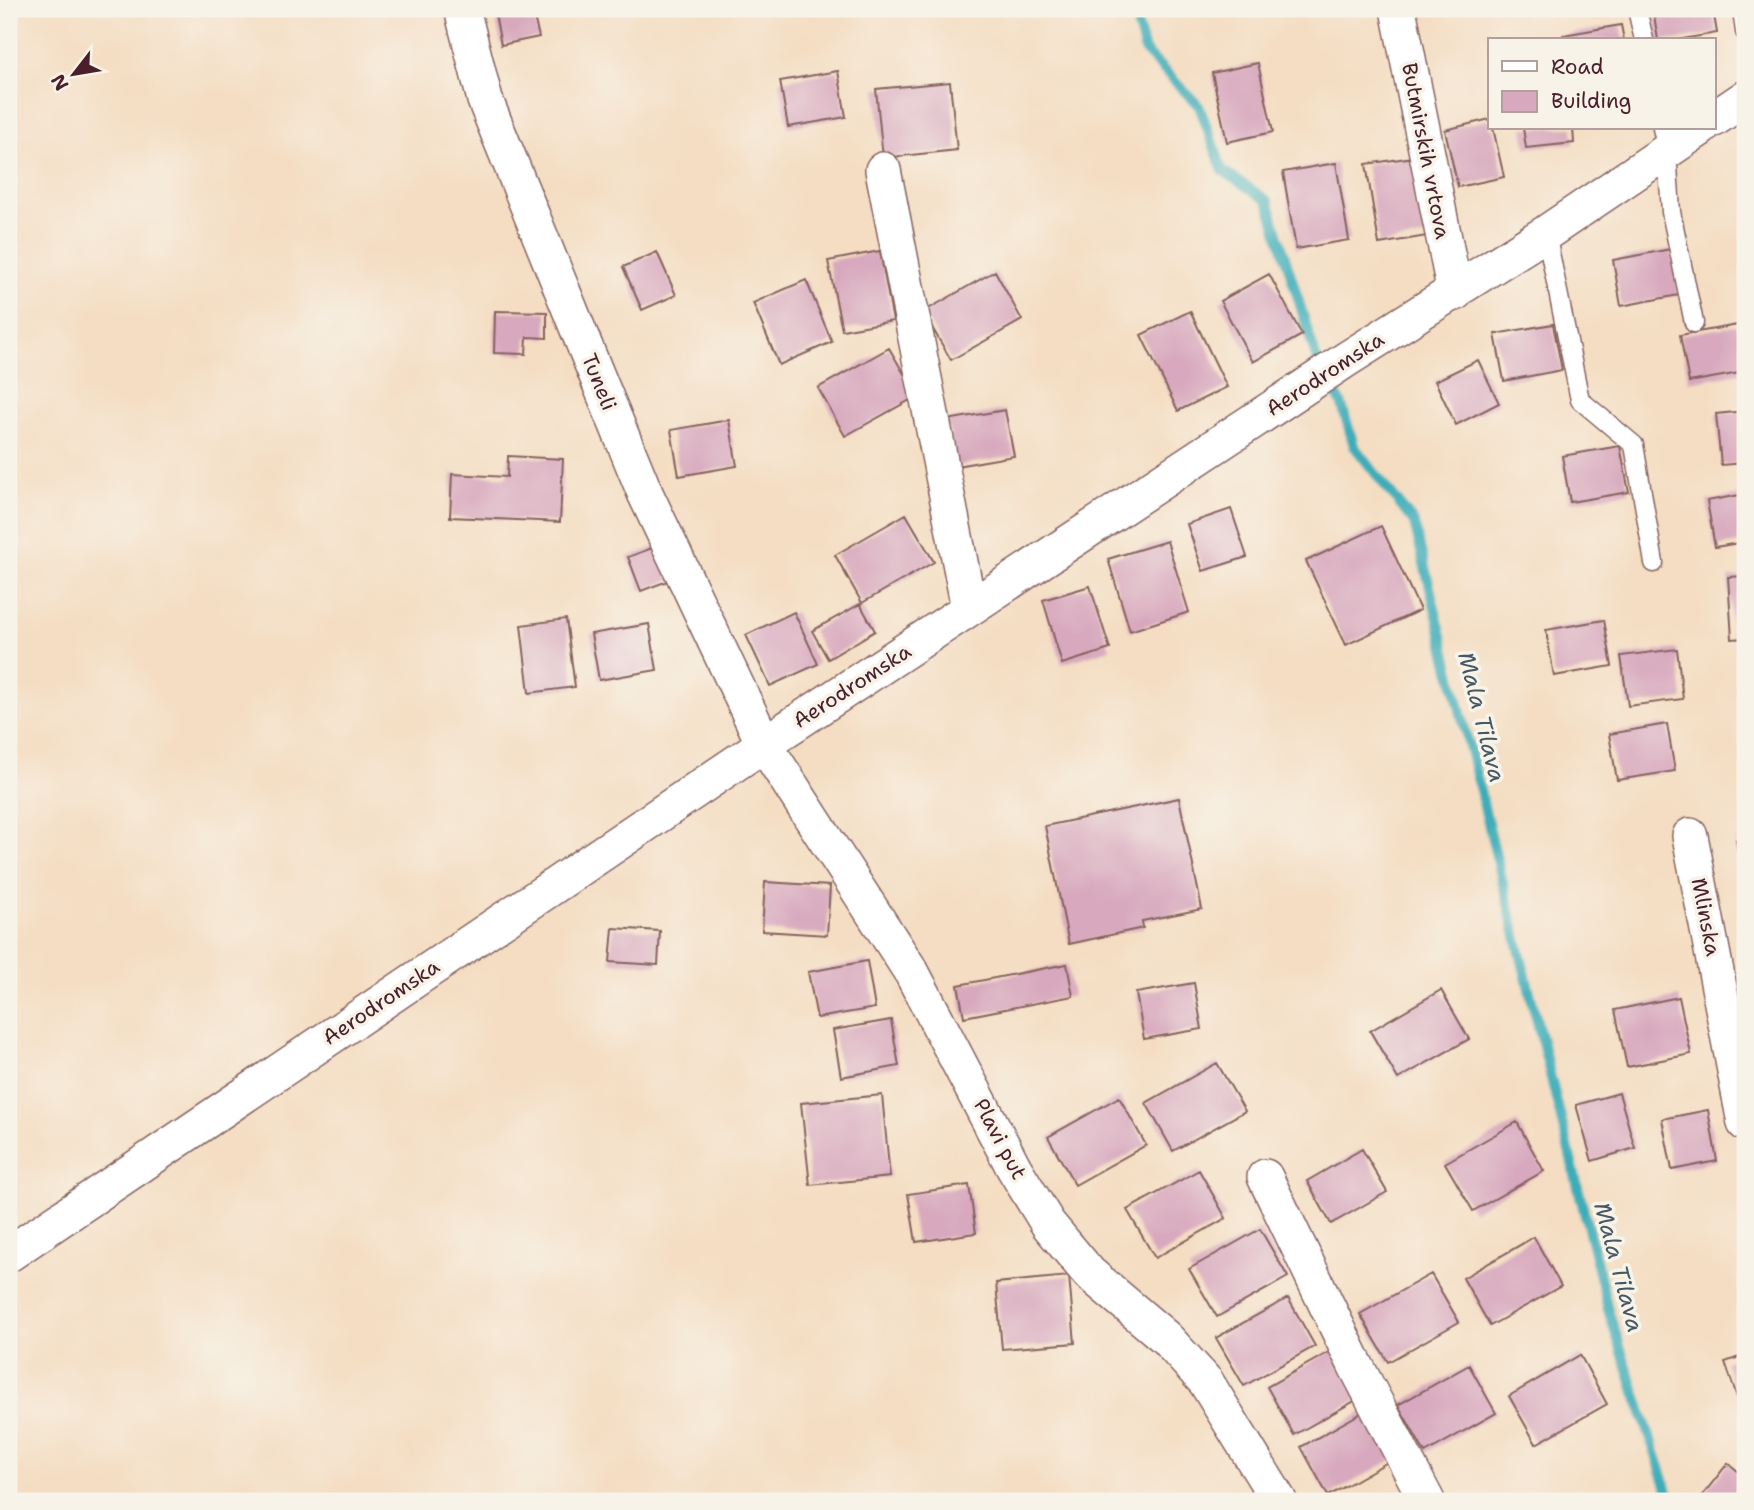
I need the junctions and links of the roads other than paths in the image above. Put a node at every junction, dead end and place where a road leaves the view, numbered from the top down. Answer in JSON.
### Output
{"nodes":[{"id":1,"x":462,"y":9,"type":"edge"},
{"id":2,"x":1398,"y":9,"type":"edge"},
{"id":3,"x":1637,"y":9,"type":"edge"},
{"id":4,"x":1742,"y":9,"type":"edge"},
{"id":5,"x":1745,"y":32,"type":"edge"},
{"id":6,"x":1644,"y":38,"type":"edge"},
{"id":7,"x":1745,"y":98,"type":"edge"},
{"id":8,"x":1716,"y":118,"type":"edge"},
{"id":9,"x":1694,"y":130,"type":"edge"},
{"id":10,"x":1664,"y":139,"type":"edge"},
{"id":11,"x":883,"y":170,"type":"dead end"},
{"id":12,"x":1546,"y":233,"type":"junction"},
{"id":13,"x":1455,"y":293,"type":"junction"},
{"id":14,"x":1694,"y":323,"type":"dead end"},
{"id":15,"x":1654,"y":563,"type":"dead end"},
{"id":16,"x":969,"y":608,"type":"junction"},
{"id":17,"x":764,"y":744,"type":"junction"},
{"id":18,"x":1690,"y":836,"type":"dead end"},
{"id":19,"x":1745,"y":1123,"type":"edge"},
{"id":20,"x":1265,"y":1177,"type":"dead end"},
{"id":21,"x":9,"y":1254,"type":"edge"},
{"id":22,"x":1279,"y":1501,"type":"edge"},
{"id":23,"x":1427,"y":1501,"type":"edge"}],
"edges":[{"from":1,"to":17,"type":"street","name":"Tuneli"},
{"from":2,"to":13,"type":"street","name":"Butmirskih vrtova"},
{"from":3,"to":6,"type":"lane"},
{"from":4,"to":5,"type":"lane"},
{"from":7,"to":8,"type":"street"},
{"from":9,"to":10,"type":"street","name":"Aerodromska"},
{"from":10,"to":12,"type":"street","name":"Aerodromska"},
{"from":10,"to":14,"type":"lane"},
{"from":11,"to":16,"type":"street"},
{"from":12,"to":13,"type":"street","name":"Aerodromska"},
{"from":12,"to":15,"type":"lane"},
{"from":13,"to":16,"type":"street","name":"Aerodromska"},
{"from":16,"to":17,"type":"street","name":"Aerodromska"},
{"from":17,"to":21,"type":"street","name":"Aerodromska"},
{"from":17,"to":22,"type":"street","name":"Plavi put"},
{"from":18,"to":19,"type":"street","name":"Mlinska"},
{"from":20,"to":23,"type":"street"}]}
